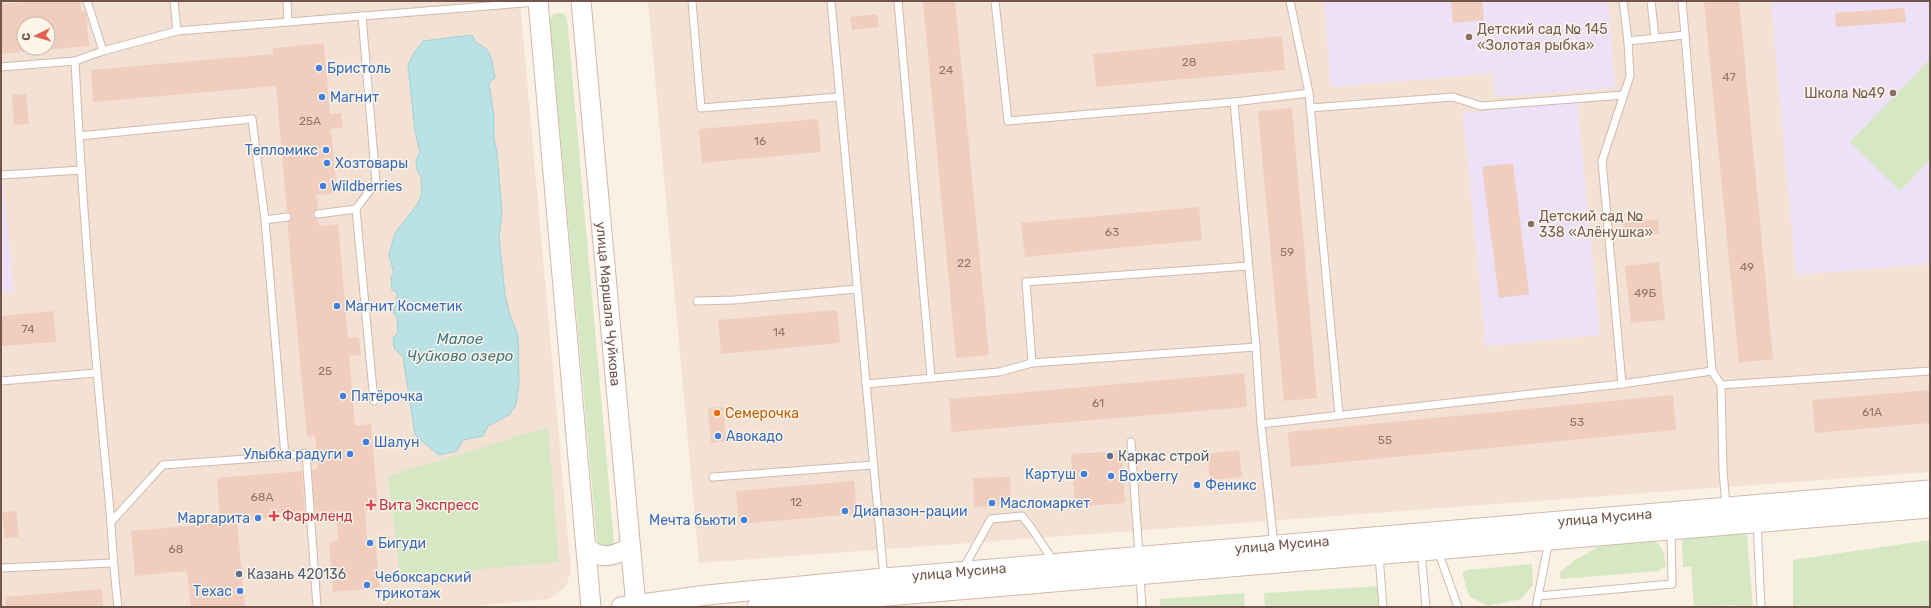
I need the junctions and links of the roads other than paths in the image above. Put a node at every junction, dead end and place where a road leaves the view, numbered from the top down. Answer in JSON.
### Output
{"nodes":[{"id":1,"x":87,"y":1,"type":"edge"},
{"id":2,"x":174,"y":1,"type":"edge"},
{"id":3,"x":287,"y":1,"type":"edge"},
{"id":4,"x":540,"y":1,"type":"edge"},
{"id":5,"x":581,"y":1,"type":"edge"},
{"id":6,"x":692,"y":1,"type":"edge"},
{"id":7,"x":831,"y":1,"type":"edge"},
{"id":8,"x":898,"y":1,"type":"edge"},
{"id":9,"x":995,"y":1,"type":"edge"},
{"id":10,"x":1290,"y":1,"type":"edge"},
{"id":11,"x":1623,"y":1,"type":"edge"},
{"id":12,"x":1652,"y":1,"type":"edge"},
{"id":13,"x":1682,"y":1,"type":"edge"},
{"id":14,"x":502,"y":2,"type":"edge"},
{"id":15,"x":362,"y":16,"type":"junction"},
{"id":16,"x":288,"y":22,"type":"junction"},
{"id":17,"x":176,"y":31,"type":"junction"},
{"id":18,"x":1685,"y":35,"type":"junction"},
{"id":19,"x":1654,"y":38,"type":"junction"},
{"id":20,"x":1628,"y":41,"type":"junction"},
{"id":21,"x":103,"y":51,"type":"junction"},
{"id":22,"x":75,"y":61,"type":"junction"},
{"id":23,"x":1,"y":67,"type":"edge"},
{"id":24,"x":1309,"y":93,"type":"junction"},
{"id":25,"x":1623,"y":95,"type":"junction"},
{"id":26,"x":839,"y":97,"type":"junction"},
{"id":27,"x":1234,"y":102,"type":"junction"},
{"id":28,"x":1310,"y":108,"type":"junction"},
{"id":29,"x":79,"y":136,"type":"junction"},
{"id":30,"x":82,"y":170,"type":"junction"},
{"id":31,"x":1,"y":175,"type":"edge"},
{"id":32,"x":356,"y":209,"type":"junction"},
{"id":33,"x":318,"y":214,"type":"dead end"},
{"id":34,"x":287,"y":218,"type":"dead end"},
{"id":35,"x":265,"y":220,"type":"junction"},
{"id":36,"x":1248,"y":266,"type":"junction"},
{"id":37,"x":857,"y":289,"type":"junction"},
{"id":38,"x":697,"y":301,"type":"dead end"},
{"id":39,"x":1256,"y":347,"type":"junction"},
{"id":40,"x":1032,"y":363,"type":"junction"},
{"id":41,"x":1712,"y":371,"type":"junction"},
{"id":42,"x":1930,"y":371,"type":"edge"},
{"id":43,"x":96,"y":373,"type":"junction"},
{"id":44,"x":931,"y":377,"type":"junction"},
{"id":45,"x":1,"y":381,"type":"edge"},
{"id":46,"x":866,"y":384,"type":"junction"},
{"id":47,"x":1622,"y":384,"type":"junction"},
{"id":48,"x":1721,"y":385,"type":"junction"},
{"id":49,"x":374,"y":401,"type":"dead end"},
{"id":50,"x":1339,"y":414,"type":"junction"},
{"id":51,"x":1261,"y":424,"type":"junction"},
{"id":52,"x":1131,"y":442,"type":"dead end"},
{"id":53,"x":285,"y":456,"type":"junction"},
{"id":54,"x":873,"y":465,"type":"junction"},
{"id":55,"x":713,"y":477,"type":"dead end"},
{"id":56,"x":1930,"y":490,"type":"edge"},
{"id":57,"x":1726,"y":507,"type":"junction"},
{"id":58,"x":1930,"y":508,"type":"edge"},
{"id":59,"x":111,"y":522,"type":"junction"},
{"id":60,"x":1757,"y":522,"type":"junction"},
{"id":61,"x":1671,"y":530,"type":"junction"},
{"id":62,"x":1549,"y":540,"type":"junction"},
{"id":63,"x":586,"y":547,"type":"junction"},
{"id":64,"x":630,"y":548,"type":"junction"},
{"id":65,"x":1429,"y":550,"type":"junction"},
{"id":66,"x":1275,"y":554,"type":"junction"},
{"id":67,"x":1379,"y":554,"type":"junction"},
{"id":68,"x":112,"y":563,"type":"junction"},
{"id":69,"x":1055,"y":564,"type":"junction"},
{"id":70,"x":1140,"y":565,"type":"junction"},
{"id":71,"x":1,"y":568,"type":"edge"},
{"id":72,"x":962,"y":572,"type":"junction"},
{"id":73,"x":884,"y":587,"type":"junction"},
{"id":74,"x":1538,"y":596,"type":"junction"},
{"id":75,"x":630,"y":606,"type":"edge"},
{"id":76,"x":118,"y":607,"type":"edge"},
{"id":77,"x":317,"y":607,"type":"edge"},
{"id":78,"x":591,"y":607,"type":"edge"},
{"id":79,"x":655,"y":607,"type":"edge"},
{"id":80,"x":757,"y":607,"type":"edge"},
{"id":81,"x":1142,"y":607,"type":"edge"},
{"id":82,"x":1383,"y":607,"type":"edge"},
{"id":83,"x":1426,"y":607,"type":"edge"},
{"id":84,"x":1458,"y":607,"type":"edge"},
{"id":85,"x":1536,"y":607,"type":"edge"},
{"id":86,"x":1761,"y":607,"type":"edge"}],
"edges":[{"from":1,"to":21,"type":"lane"},
{"from":2,"to":17,"type":"lane"},
{"from":3,"to":16,"type":"lane"},
{"from":4,"to":14,"type":"lane"},
{"from":4,"to":63,"type":"street"},
{"from":5,"to":64,"type":"street","name":"улица Маршала Чуйкова"},
{"from":6,"to":26,"type":"lane"},
{"from":7,"to":26,"type":"lane"},
{"from":8,"to":44,"type":"lane"},
{"from":9,"to":27,"type":"lane"},
{"from":10,"to":24,"type":"lane"},
{"from":11,"to":20,"type":"lane"},
{"from":12,"to":19,"type":"lane"},
{"from":13,"to":18,"type":"lane"},
{"from":14,"to":15,"type":"lane"},
{"from":15,"to":16,"type":"lane"},
{"from":15,"to":32,"type":"lane"},
{"from":16,"to":17,"type":"lane"},
{"from":17,"to":21,"type":"lane"},
{"from":18,"to":19,"type":"lane"},
{"from":18,"to":41,"type":"lane"},
{"from":19,"to":20,"type":"lane"},
{"from":20,"to":25,"type":"lane"},
{"from":21,"to":22,"type":"lane"},
{"from":22,"to":23,"type":"lane"},
{"from":22,"to":29,"type":"lane"},
{"from":24,"to":27,"type":"lane"},
{"from":24,"to":28,"type":"lane"},
{"from":25,"to":28,"type":"lane"},
{"from":25,"to":47,"type":"lane"},
{"from":26,"to":37,"type":"lane"},
{"from":27,"to":36,"type":"lane"},
{"from":28,"to":50,"type":"lane"},
{"from":29,"to":30,"type":"lane"},
{"from":29,"to":35,"type":"lane"},
{"from":30,"to":31,"type":"lane"},
{"from":30,"to":43,"type":"lane"},
{"from":32,"to":33,"type":"lane"},
{"from":32,"to":49,"type":"lane"},
{"from":34,"to":35,"type":"lane"},
{"from":35,"to":53,"type":"lane"},
{"from":36,"to":39,"type":"lane"},
{"from":36,"to":40,"type":"lane"},
{"from":37,"to":38,"type":"lane"},
{"from":37,"to":46,"type":"lane"},
{"from":39,"to":40,"type":"lane"},
{"from":39,"to":51,"type":"lane"},
{"from":40,"to":44,"type":"lane"},
{"from":41,"to":47,"type":"lane"},
{"from":41,"to":48,"type":"lane"},
{"from":42,"to":48,"type":"lane"},
{"from":43,"to":45,"type":"lane"},
{"from":43,"to":59,"type":"lane"},
{"from":44,"to":46,"type":"lane"},
{"from":46,"to":54,"type":"lane"},
{"from":47,"to":50,"type":"lane"},
{"from":48,"to":57,"type":"lane"},
{"from":50,"to":51,"type":"lane"},
{"from":51,"to":66,"type":"lane"},
{"from":52,"to":70,"type":"lane"},
{"from":53,"to":59,"type":"lane"},
{"from":53,"to":77,"type":"lane"},
{"from":54,"to":55,"type":"lane"},
{"from":54,"to":73,"type":"lane"},
{"from":56,"to":57,"type":"street","name":"улица Мусина"},
{"from":57,"to":66,"type":"street","name":"улица Мусина"},
{"from":58,"to":60,"type":"street","name":"улица Мусина"},
{"from":59,"to":68,"type":"lane"},
{"from":60,"to":61,"type":"street","name":"улица Мусина"},
{"from":60,"to":86,"type":"lane"},
{"from":61,"to":62,"type":"street","name":"улица Мусина"},
{"from":61,"to":74,"type":"lane"},
{"from":62,"to":65,"type":"street","name":"улица Мусина"},
{"from":62,"to":74,"type":"lane"},
{"from":63,"to":64,"type":"street"},
{"from":63,"to":78,"type":"street"},
{"from":64,"to":75,"type":"street","name":"улица Маршала Чуйкова"},
{"from":65,"to":67,"type":"street","name":"улица Мусина"},
{"from":65,"to":83,"type":"lane"},
{"from":65,"to":84,"type":"lane"},
{"from":66,"to":67,"type":"street","name":"улица Мусина"},
{"from":66,"to":70,"type":"street","name":"улица Мусина"},
{"from":67,"to":82,"type":"lane"},
{"from":68,"to":71,"type":"lane"},
{"from":68,"to":76,"type":"lane"},
{"from":69,"to":70,"type":"street","name":"улица Мусина"},
{"from":69,"to":72,"type":"street","name":"улица Мусина"},
{"from":69,"to":72,"type":"lane"},
{"from":70,"to":73,"type":"street","name":"улица Мусина"},
{"from":70,"to":81,"type":"lane"},
{"from":72,"to":73,"type":"street","name":"улица Мусина"},
{"from":73,"to":75,"type":"street","name":"улица Мусина"},
{"from":73,"to":80,"type":"street","name":"улица Мусина"},
{"from":74,"to":85,"type":"lane"},
{"from":75,"to":79,"type":"street"}]}
